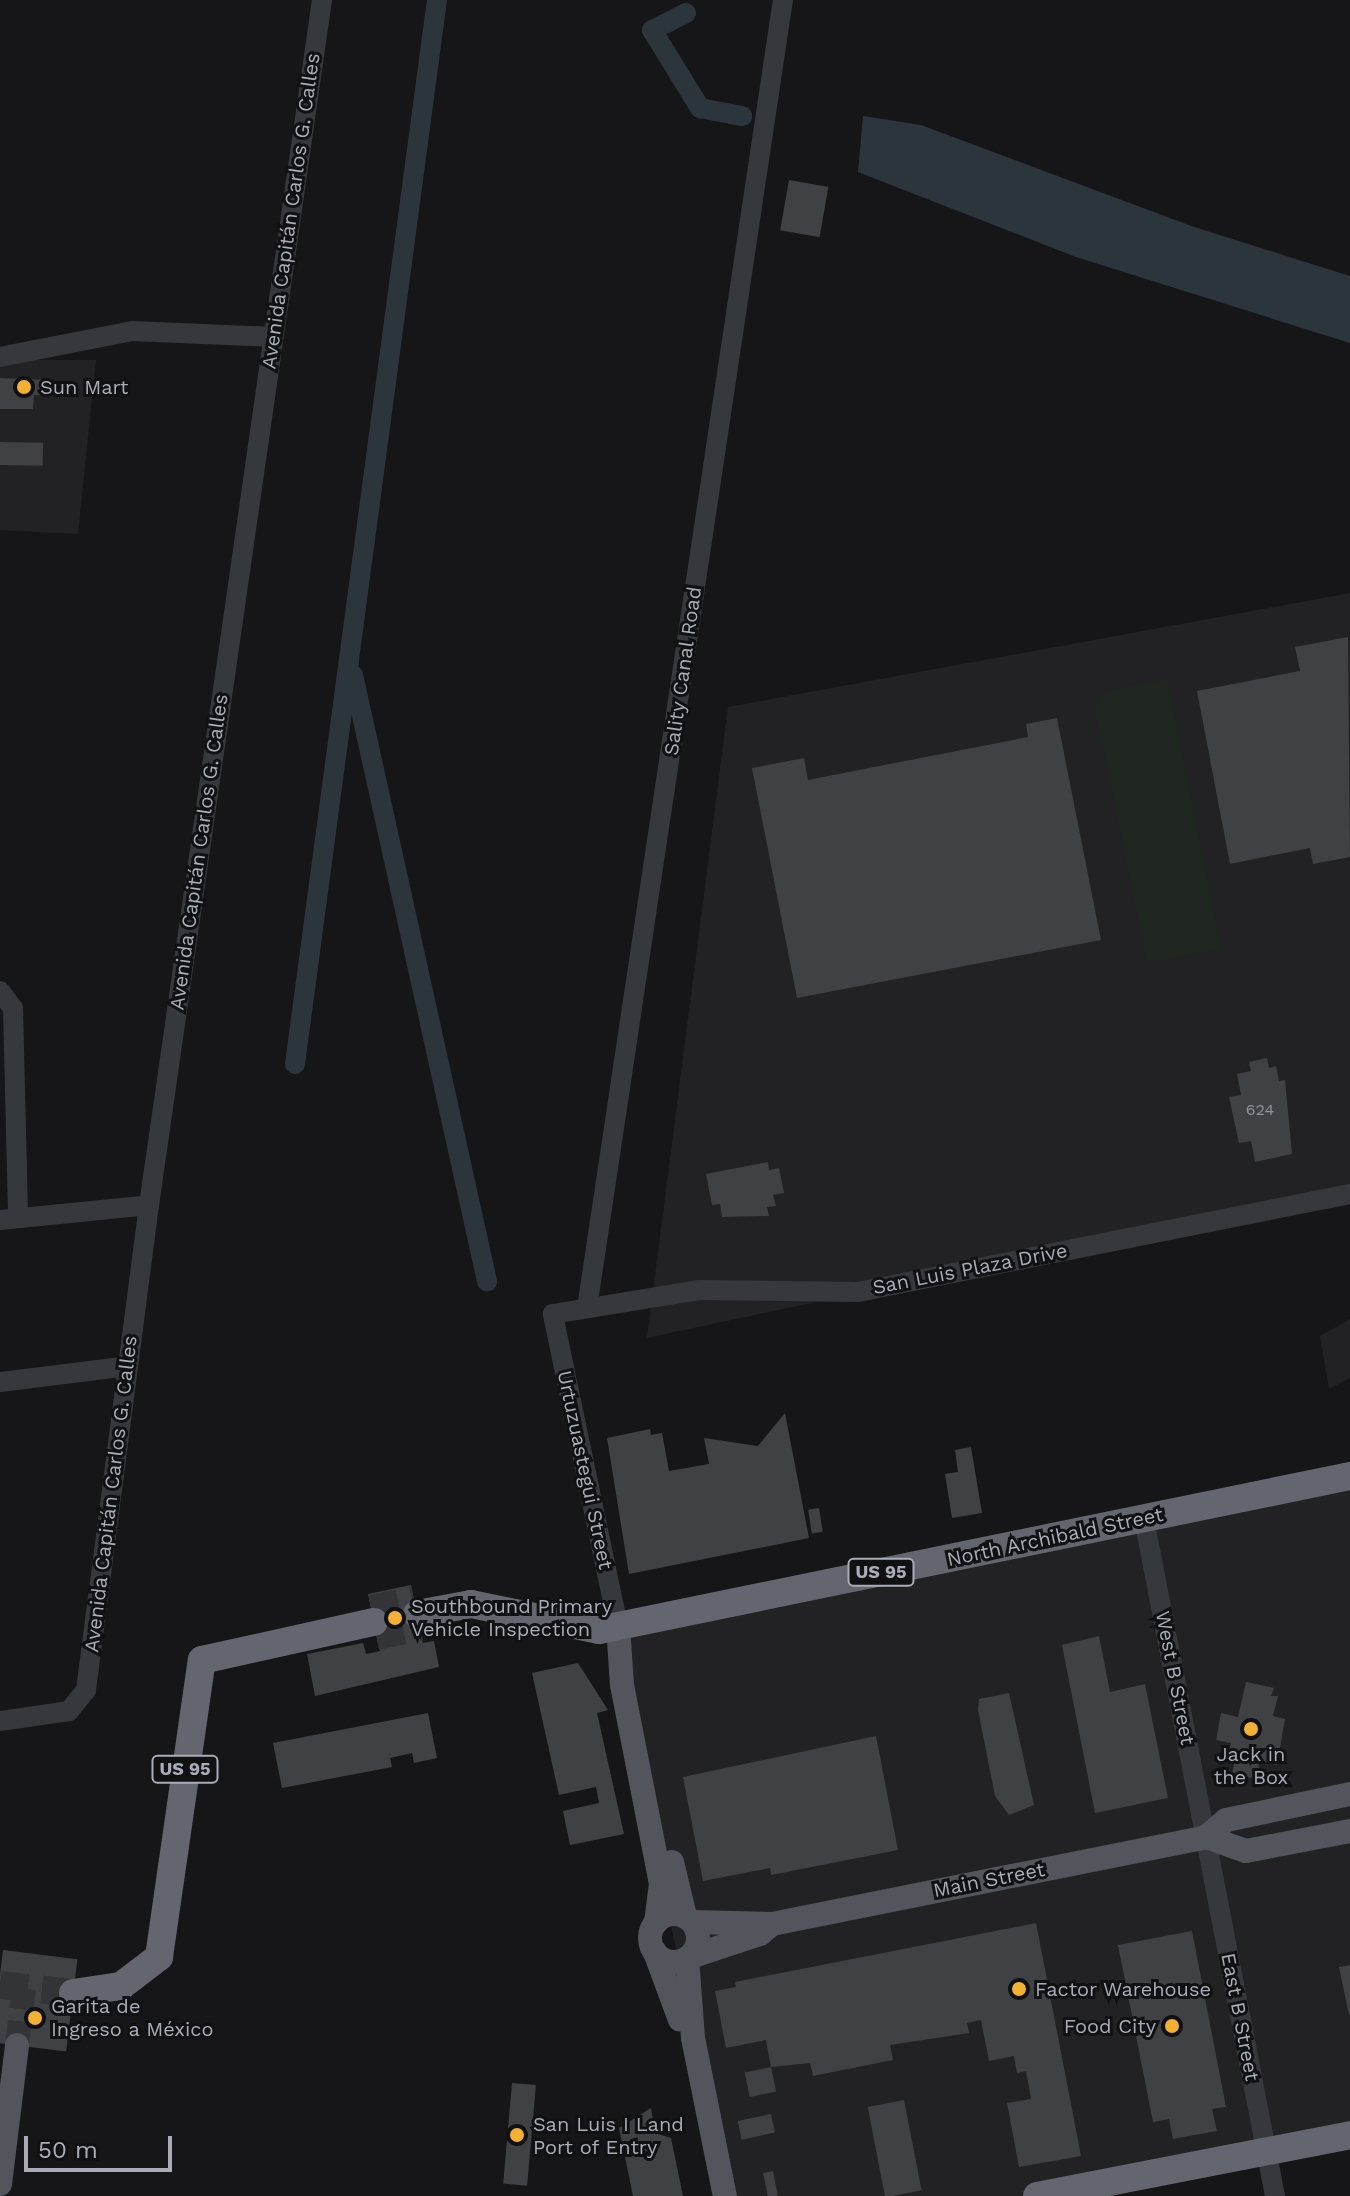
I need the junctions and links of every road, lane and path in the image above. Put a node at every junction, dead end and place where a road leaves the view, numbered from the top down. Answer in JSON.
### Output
{"nodes":[{"id":1,"x":322,"y":0,"type":"edge"},
{"id":2,"x":783,"y":0,"type":"edge"},
{"id":3,"x":273,"y":337,"type":"junction"},
{"id":4,"x":0,"y":357,"type":"edge"},
{"id":5,"x":0,"y":991,"type":"edge"},
{"id":6,"x":1350,"y":1194,"type":"edge"},
{"id":7,"x":149,"y":1205,"type":"junction"},
{"id":8,"x":9,"y":1219,"type":"edge"},
{"id":9,"x":587,"y":1308,"type":"junction"},
{"id":10,"x":128,"y":1366,"type":"junction"},
{"id":11,"x":0,"y":1382,"type":"edge"},
{"id":12,"x":1350,"y":1476,"type":"edge"},
{"id":13,"x":1144,"y":1519,"type":"junction"},
{"id":14,"x":417,"y":1614,"type":"tunnel mouth"},
{"id":15,"x":374,"y":1622,"type":"tunnel mouth"},
{"id":16,"x":606,"y":1627,"type":"junction"},
{"id":17,"x":0,"y":1721,"type":"edge"},
{"id":18,"x":1350,"y":1794,"type":"edge"},
{"id":19,"x":1350,"y":1831,"type":"edge"},
{"id":20,"x":1206,"y":1837,"type":"junction"},
{"id":21,"x":689,"y":1919,"type":"junction"},
{"id":22,"x":656,"y":1923,"type":"junction"},
{"id":23,"x":772,"y":1924,"type":"junction"},
{"id":24,"x":655,"y":1952,"type":"junction"},
{"id":25,"x":688,"y":1958,"type":"junction"},
{"id":26,"x":73,"y":1993,"type":"tunnel mouth"},
{"id":27,"x":693,"y":2038,"type":"junction"},
{"id":28,"x":17,"y":2045,"type":"tunnel mouth"},
{"id":29,"x":1350,"y":2135,"type":"edge"},
{"id":30,"x":1266,"y":2151,"type":"junction"},
{"id":31,"x":0,"y":2184,"type":"edge"},
{"id":32,"x":725,"y":2196,"type":"edge"},
{"id":33,"x":1037,"y":2196,"type":"edge"},
{"id":34,"x":1275,"y":2196,"type":"edge"}],
"edges":[{"from":1,"to":3,"type":"street","name":"Avenida Capitán Carlos G. Calles"},
{"from":2,"to":9,"type":"street","name":"Sality Canal Road"},
{"from":3,"to":4,"type":"street"},
{"from":3,"to":7,"type":"street","name":"Avenida Capitán Carlos G. Calles"},
{"from":5,"to":8,"type":"street"},
{"from":6,"to":9,"type":"street","name":"San Luis Plaza Drive"},
{"from":7,"to":8,"type":"street"},
{"from":7,"to":10,"type":"street","name":"Avenida Capitán Carlos G. Calles"},
{"from":9,"to":16,"type":"street","name":"Urtuzuastegui Street"},
{"from":10,"to":11,"type":"street"},
{"from":10,"to":17,"type":"street","name":"Avenida Capitán Carlos G. Calles"},
{"from":12,"to":13,"type":"highway","name":"North Archibald Street","number":"US 95"},
{"from":13,"to":16,"type":"highway","name":"North Archibald Street","number":"US 95"},
{"from":13,"to":20,"type":"street","name":"West B Street"},
{"from":14,"to":16,"type":"highway","number":"US 95"},
{"from":15,"to":26,"type":"highway","number":"US 95"},
{"from":16,"to":21,"type":"main road","name":"Urtuzuastegui Street"},
{"from":16,"to":22,"type":"main road","name":"Urtuzuastegui Street"},
{"from":18,"to":20,"type":"main road","name":"Main Street"},
{"from":19,"to":20,"type":"main road"},
{"from":20,"to":23,"type":"main road","name":"Main Street"},
{"from":20,"to":30,"type":"street","name":"East B Street"},
{"from":21,"to":22,"type":"main road"},
{"from":21,"to":23,"type":"main road","name":"Main Street"},
{"from":21,"to":25,"type":"main road"},
{"from":22,"to":24,"type":"main road"},
{"from":23,"to":25,"type":"main road","name":"Main Street"},
{"from":24,"to":25,"type":"main road"},
{"from":24,"to":27,"type":"main road"},
{"from":25,"to":27,"type":"main road"},
{"from":27,"to":32,"type":"main road"},
{"from":28,"to":31,"type":"main road"},
{"from":29,"to":30,"type":"highway"},
{"from":30,"to":33,"type":"highway"},
{"from":30,"to":34,"type":"street","name":"East B Street"}]}
